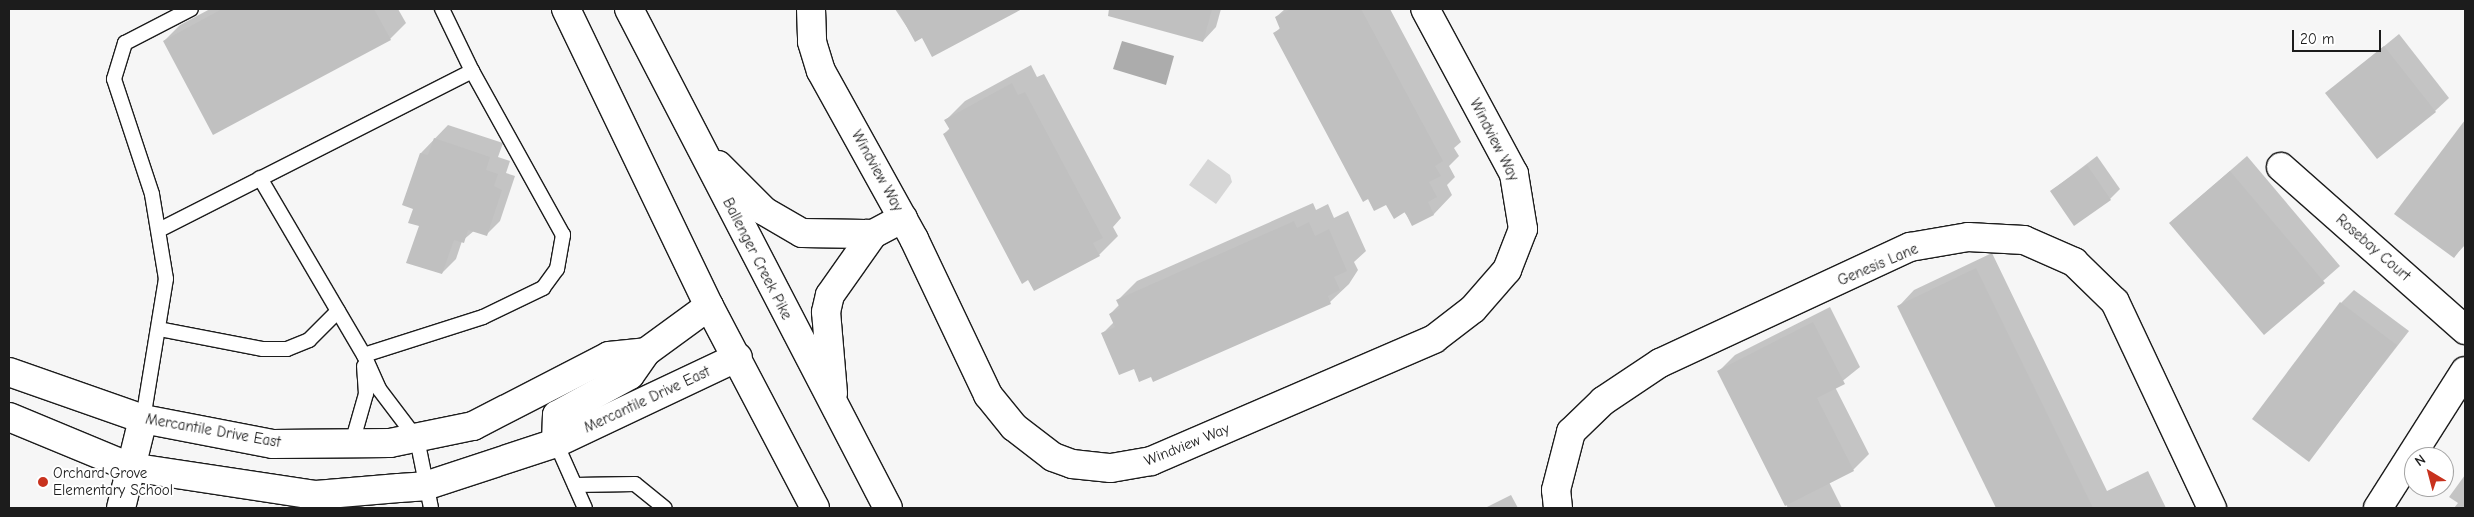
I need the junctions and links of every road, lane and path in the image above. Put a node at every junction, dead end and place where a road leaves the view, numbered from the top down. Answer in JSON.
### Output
{"nodes":[{"id":1,"x":191,"y":9,"type":"edge"},
{"id":2,"x":442,"y":9,"type":"edge"},
{"id":3,"x":566,"y":9,"type":"edge"},
{"id":4,"x":629,"y":9,"type":"edge"},
{"id":5,"x":811,"y":9,"type":"edge"},
{"id":6,"x":1425,"y":9,"type":"edge"},
{"id":7,"x":472,"y":71,"type":"junction"},
{"id":8,"x":702,"y":150,"type":"junction"},
{"id":9,"x":2281,"y":167,"type":"dead end"},
{"id":10,"x":260,"y":178,"type":"junction"},
{"id":11,"x":903,"y":218,"type":"junction"},
{"id":12,"x":161,"y":229,"type":"junction"},
{"id":13,"x":873,"y":234,"type":"junction"},
{"id":14,"x":709,"y":306,"type":"junction"},
{"id":15,"x":338,"y":312,"type":"junction"},
{"id":16,"x":159,"y":329,"type":"junction"},
{"id":17,"x":2465,"y":330,"type":"edge"},
{"id":18,"x":646,"y":352,"type":"junction"},
{"id":19,"x":364,"y":355,"type":"junction"},
{"id":20,"x":738,"y":357,"type":"junction"},
{"id":21,"x":2465,"y":371,"type":"edge"},
{"id":22,"x":9,"y":372,"type":"edge"},
{"id":23,"x":833,"y":400,"type":"junction"},
{"id":24,"x":9,"y":417,"type":"edge"},
{"id":25,"x":143,"y":419,"type":"junction"},
{"id":26,"x":417,"y":439,"type":"junction"},
{"id":27,"x":352,"y":443,"type":"junction"},
{"id":28,"x":556,"y":443,"type":"junction"},
{"id":29,"x":130,"y":467,"type":"junction"},
{"id":30,"x":575,"y":485,"type":"junction"},
{"id":31,"x":428,"y":497,"type":"edge"},
{"id":32,"x":315,"y":502,"type":"edge"},
{"id":33,"x":121,"y":508,"type":"edge"},
{"id":34,"x":585,"y":508,"type":"edge"},
{"id":35,"x":665,"y":508,"type":"edge"},
{"id":36,"x":815,"y":508,"type":"edge"},
{"id":37,"x":888,"y":508,"type":"edge"},
{"id":38,"x":1558,"y":508,"type":"edge"},
{"id":39,"x":2212,"y":508,"type":"edge"},
{"id":40,"x":2378,"y":508,"type":"edge"}],
"edges":[{"from":1,"to":12,"type":"lane"},
{"from":2,"to":7,"type":"lane"},
{"from":3,"to":14,"type":"street"},
{"from":4,"to":8,"type":"street","name":"Ballenger Creek Pike"},
{"from":5,"to":11,"type":"street","name":"Windview Way"},
{"from":6,"to":11,"type":"street","name":"Windview Way"},
{"from":7,"to":10,"type":"lane"},
{"from":7,"to":19,"type":"lane"},
{"from":8,"to":13,"type":"street"},
{"from":8,"to":23,"type":"street","name":"Ballenger Creek Pike"},
{"from":9,"to":17,"type":"street","name":"Rosebay Court"},
{"from":10,"to":12,"type":"lane"},
{"from":10,"to":15,"type":"lane"},
{"from":11,"to":13,"type":"street"},
{"from":12,"to":16,"type":"lane"},
{"from":13,"to":23,"type":"street"},
{"from":14,"to":18,"type":"street","name":"Mercantile Drive East"},
{"from":14,"to":20,"type":"street"},
{"from":15,"to":16,"type":"lane"},
{"from":15,"to":19,"type":"lane"},
{"from":16,"to":25,"type":"lane"},
{"from":18,"to":26,"type":"street","name":"Mercantile Drive East"},
{"from":18,"to":28,"type":"street","name":"Mercantile Drive East"},
{"from":19,"to":26,"type":"lane"},
{"from":19,"to":27,"type":"lane"},
{"from":20,"to":28,"type":"street","name":"Mercantile Drive East"},
{"from":20,"to":36,"type":"street"},
{"from":21,"to":40,"type":"street"},
{"from":22,"to":25,"type":"street","name":"Mercantile Drive East"},
{"from":23,"to":37,"type":"street","name":"Ballenger Creek Pike"},
{"from":24,"to":29,"type":"street","name":"Mercantile Drive East"},
{"from":25,"to":27,"type":"street","name":"Mercantile Drive East"},
{"from":25,"to":29,"type":"street"},
{"from":26,"to":27,"type":"street","name":"Mercantile Drive East"},
{"from":26,"to":31,"type":"lane"},
{"from":28,"to":30,"type":"lane"},
{"from":28,"to":31,"type":"street","name":"Mercantile Drive East"},
{"from":29,"to":32,"type":"street","name":"Mercantile Drive East"},
{"from":29,"to":33,"type":"street"},
{"from":30,"to":34,"type":"lane"},
{"from":30,"to":35,"type":"lane"},
{"from":31,"to":32,"type":"street","name":"Mercantile Drive East"},
{"from":38,"to":39,"type":"street","name":"Genesis Lane"}]}
